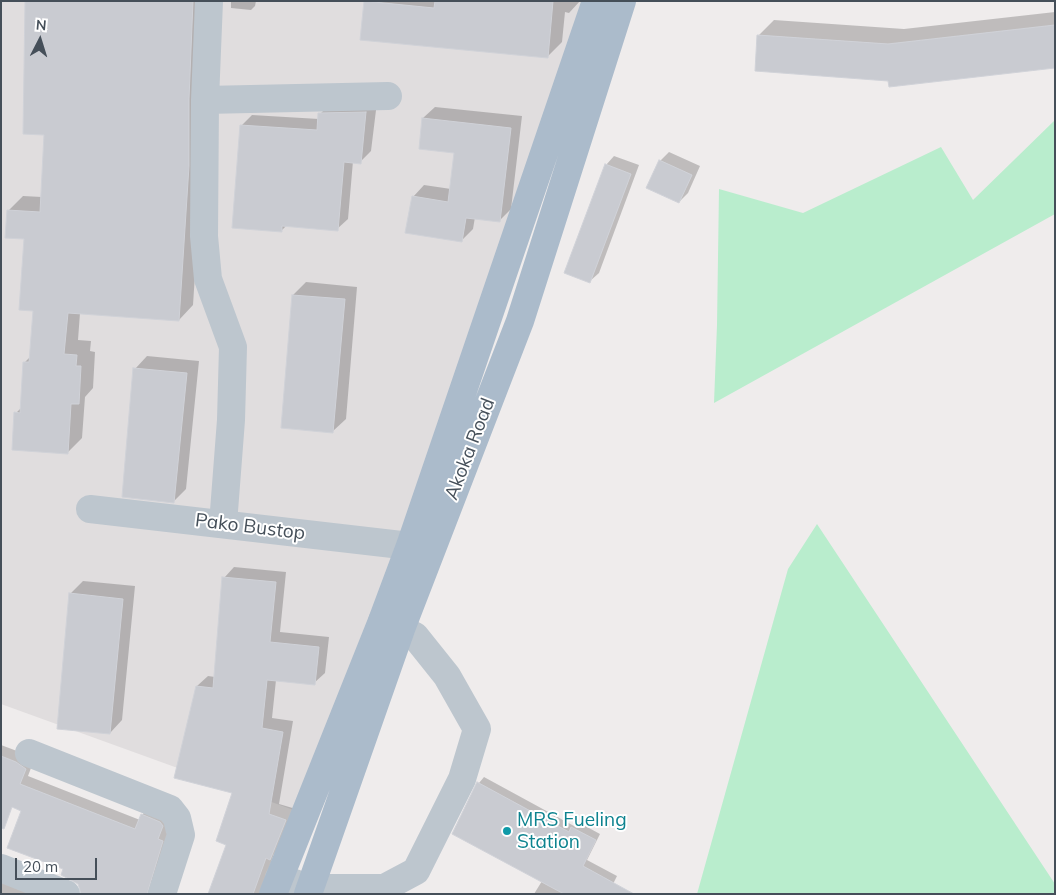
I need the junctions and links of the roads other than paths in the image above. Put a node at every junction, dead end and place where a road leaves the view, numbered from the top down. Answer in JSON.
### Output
{"nodes":[{"id":1,"x":209,"y":1,"type":"edge"},
{"id":2,"x":596,"y":1,"type":"edge"},
{"id":3,"x":622,"y":1,"type":"edge"},
{"id":4,"x":388,"y":96,"type":"dead end"},
{"id":5,"x":206,"y":100,"type":"junction"},
{"id":6,"x":90,"y":508,"type":"dead end"},
{"id":7,"x":223,"y":524,"type":"junction"},
{"id":8,"x":410,"y":546,"type":"junction"},
{"id":9,"x":391,"y":625,"type":"junction"},
{"id":10,"x":29,"y":753,"type":"dead end"},
{"id":11,"x":1,"y":868,"type":"edge"},
{"id":12,"x":276,"y":886,"type":"edge"},
{"id":13,"x":309,"y":891,"type":"edge"},
{"id":14,"x":66,"y":894,"type":"edge"},
{"id":15,"x":162,"y":894,"type":"edge"}],
"edges":[{"from":1,"to":5,"type":"street"},
{"from":2,"to":8,"type":"main road"},
{"from":3,"to":9,"type":"main road","name":"Akoka Road"},
{"from":4,"to":5,"type":"street"},
{"from":5,"to":7,"type":"street"},
{"from":6,"to":7,"type":"street","name":"Pako Bustop"},
{"from":7,"to":8,"type":"street","name":"Pako Bustop"},
{"from":8,"to":9,"type":"main road"},
{"from":9,"to":12,"type":"main road"},
{"from":9,"to":13,"type":"main road","name":"Akoka Road"},
{"from":9,"to":13,"type":"street"},
{"from":10,"to":15,"type":"street"},
{"from":11,"to":14,"type":"street"},
{"from":12,"to":13,"type":"street"}]}
